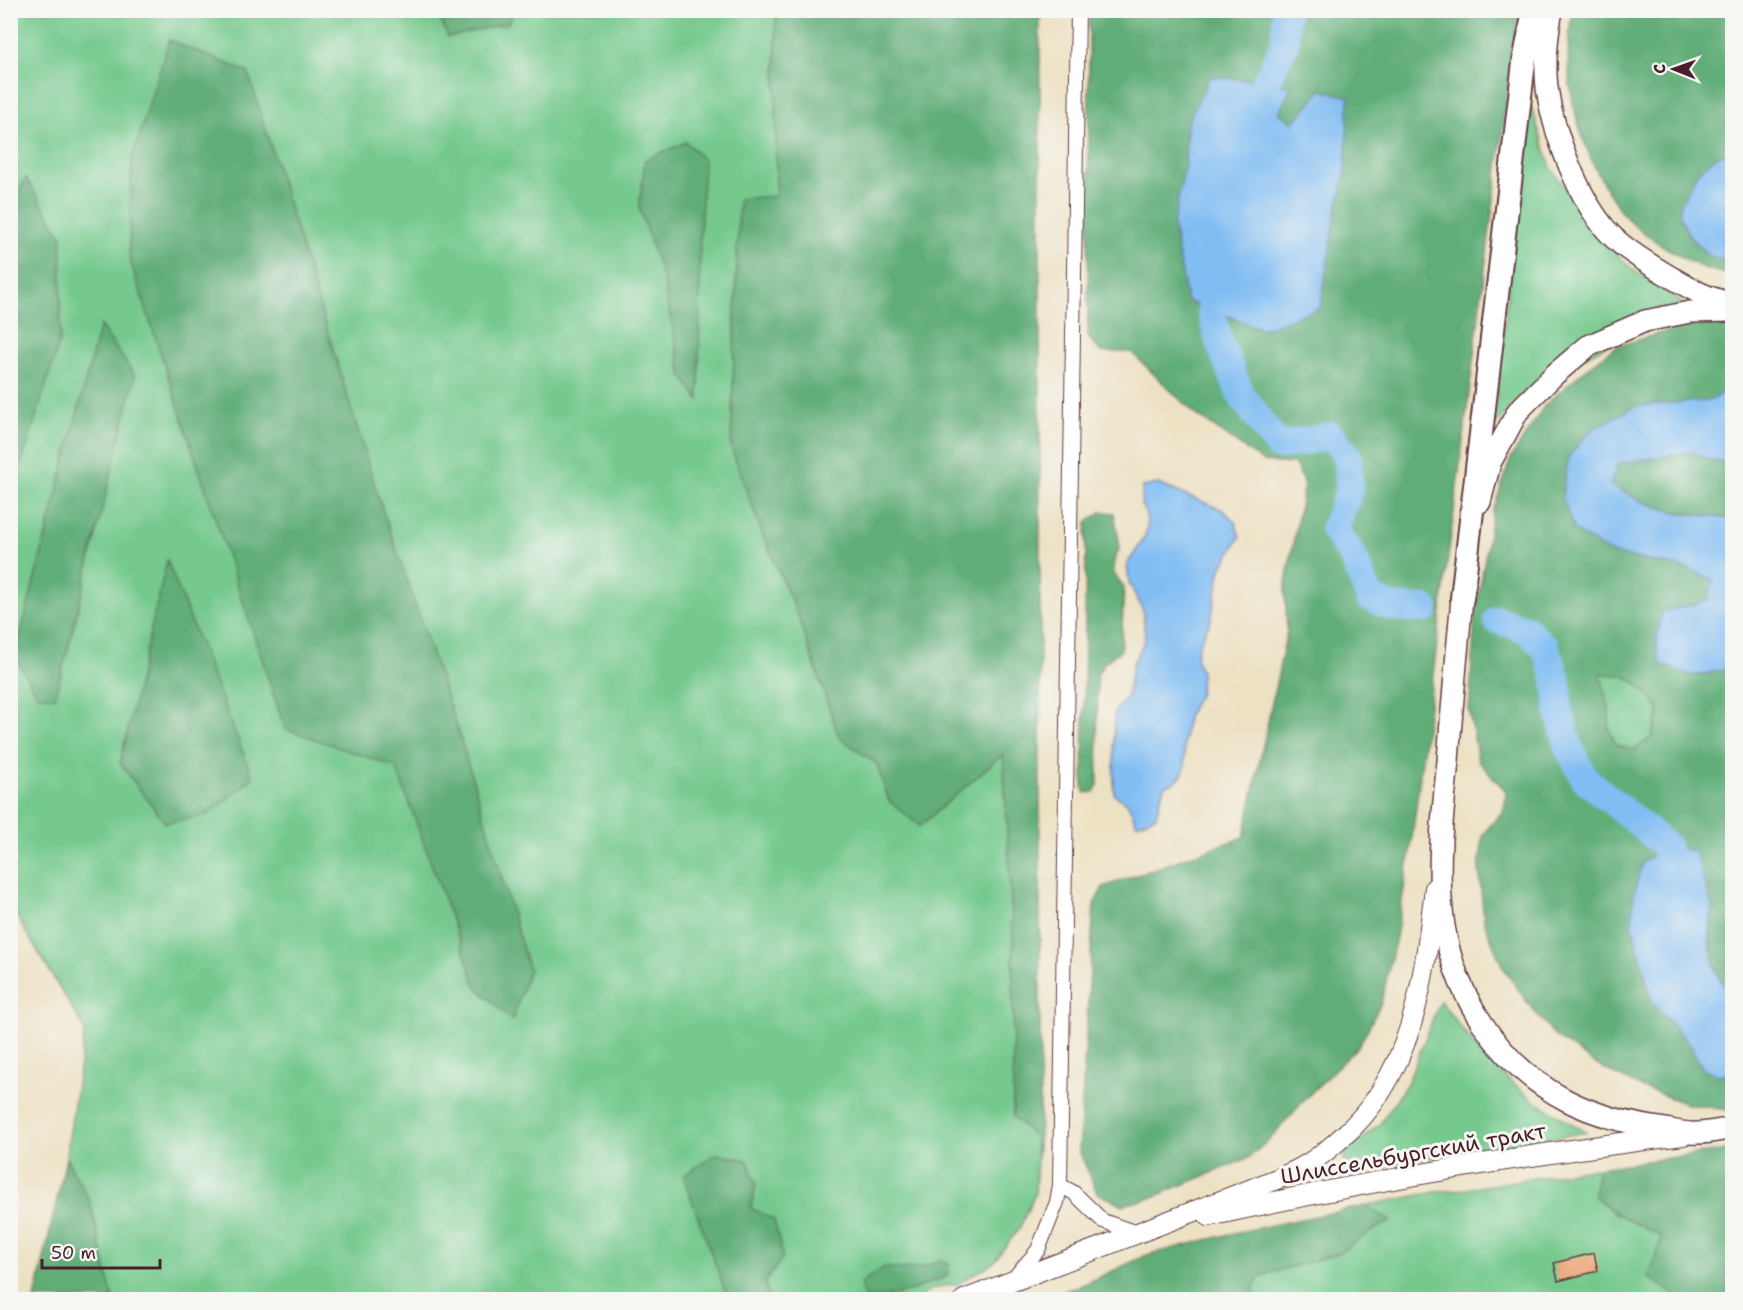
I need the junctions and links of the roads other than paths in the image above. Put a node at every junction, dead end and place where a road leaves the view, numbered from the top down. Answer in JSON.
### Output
{"nodes":[{"id":1,"x":1078,"y":10,"type":"edge"},
{"id":2,"x":1534,"y":10,"type":"edge"},
{"id":3,"x":1552,"y":10,"type":"edge"},
{"id":4,"x":1732,"y":302,"type":"edge"},
{"id":5,"x":1732,"y":310,"type":"edge"},
{"id":6,"x":1462,"y":598,"type":"junction"},
{"id":7,"x":1442,"y":828,"type":"junction"},
{"id":8,"x":1732,"y":1128,"type":"edge"},
{"id":9,"x":1695,"y":1134,"type":"junction"},
{"id":10,"x":1060,"y":1185,"type":"junction"},
{"id":11,"x":1140,"y":1232,"type":"junction"},
{"id":12,"x":1013,"y":1279,"type":"junction"},
{"id":13,"x":964,"y":1299,"type":"edge"}],
"edges":[{"from":1,"to":10,"type":"street"},
{"from":2,"to":6,"type":"highway"},
{"from":3,"to":4,"type":"main road"},
{"from":5,"to":6,"type":"main road"},
{"from":6,"to":7,"type":"main road"},
{"from":7,"to":9,"type":"main road"},
{"from":7,"to":11,"type":"main road"},
{"from":8,"to":9,"type":"main road"},
{"from":9,"to":11,"type":"main road","name":"Шлиссельбургский тракт"},
{"from":10,"to":11,"type":"street"},
{"from":10,"to":12,"type":"street"},
{"from":11,"to":12,"type":"main road"},
{"from":12,"to":13,"type":"main road"}]}
